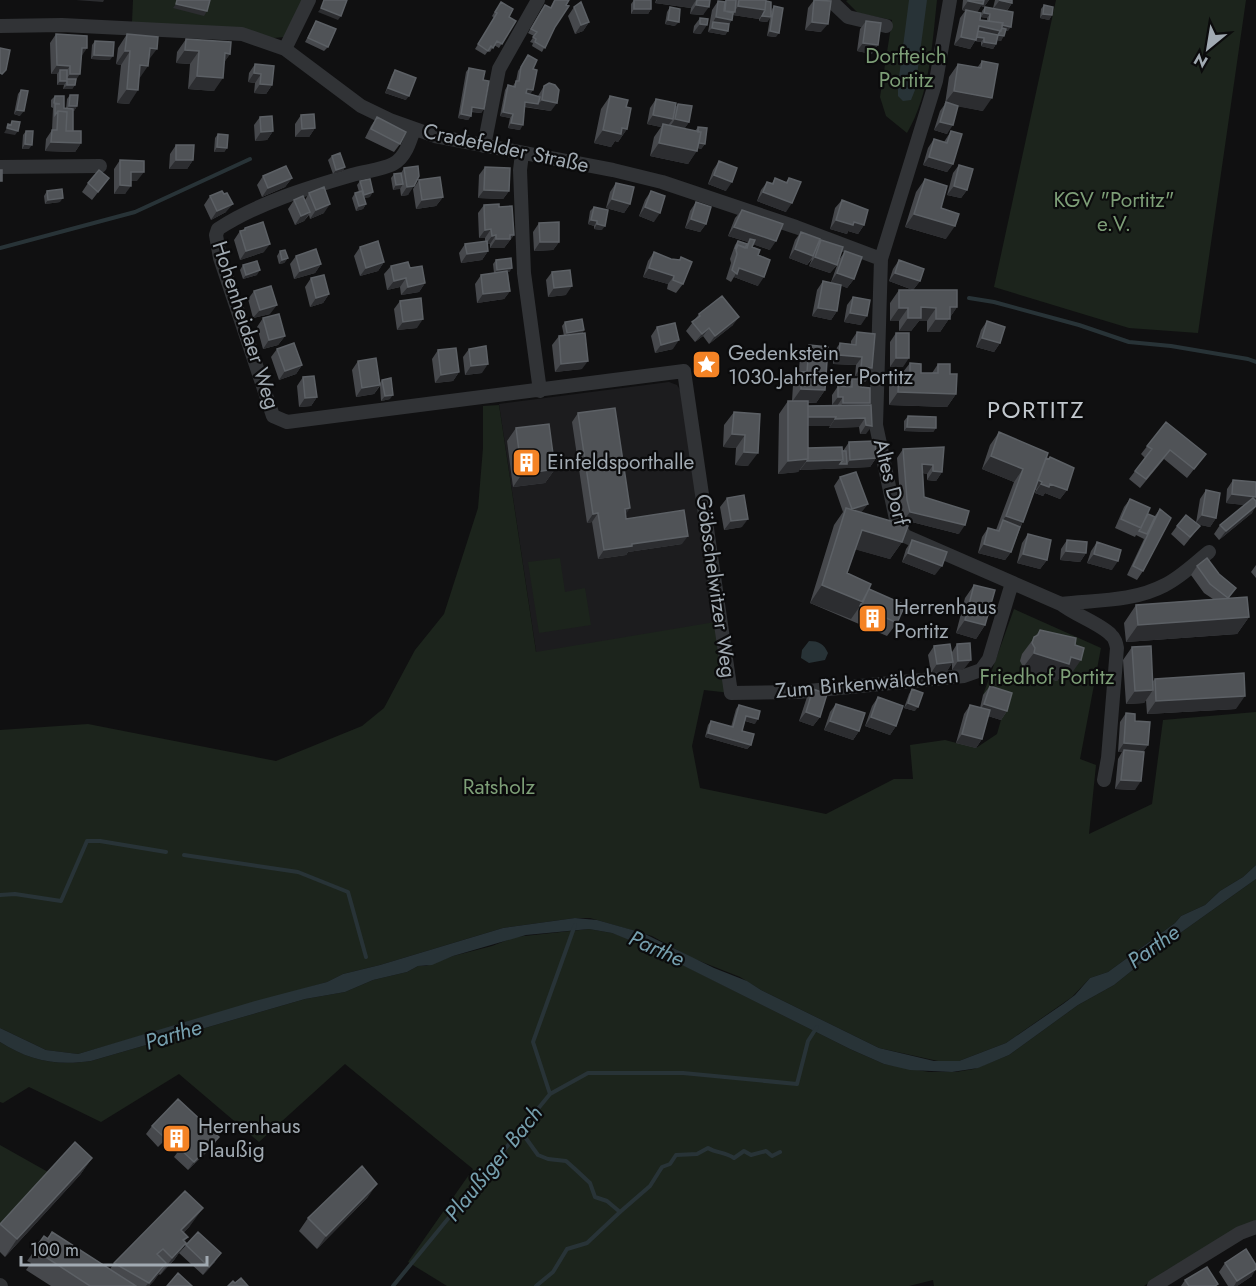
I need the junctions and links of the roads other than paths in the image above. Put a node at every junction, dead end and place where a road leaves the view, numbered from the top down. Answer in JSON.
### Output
{"nodes":[{"id":1,"x":309,"y":0,"type":"edge"},
{"id":2,"x":538,"y":0,"type":"edge"},
{"id":3,"x":830,"y":0,"type":"edge"},
{"id":4,"x":950,"y":0,"type":"edge"},
{"id":5,"x":0,"y":26,"type":"edge"},
{"id":6,"x":886,"y":26,"type":"dead end"},
{"id":7,"x":285,"y":49,"type":"junction"},
{"id":8,"x":414,"y":129,"type":"junction"},
{"id":9,"x":484,"y":146,"type":"junction"},
{"id":10,"x":522,"y":154,"type":"junction"},
{"id":11,"x":100,"y":166,"type":"dead end"},
{"id":12,"x":0,"y":167,"type":"edge"},
{"id":13,"x":881,"y":258,"type":"junction"},
{"id":14,"x":684,"y":371,"type":"joint"},
{"id":15,"x":540,"y":390,"type":"junction"},
{"id":16,"x":1209,"y":552,"type":"dead end"},
{"id":17,"x":1012,"y":584,"type":"junction"},
{"id":18,"x":1061,"y":604,"type":"junction"},
{"id":19,"x":731,"y":693,"type":"joint"},
{"id":20,"x":1104,"y":780,"type":"dead end"},
{"id":21,"x":1256,"y":1227,"type":"edge"},
{"id":22,"x":1154,"y":1286,"type":"edge"}],
"edges":[{"from":1,"to":7,"type":"street"},
{"from":2,"to":9,"type":"street"},
{"from":3,"to":6,"type":"street"},
{"from":4,"to":13,"type":"street","name":"Altes Dorf"},
{"from":5,"to":7,"type":"street","name":"Cradefelder Straße"},
{"from":7,"to":8,"type":"street","name":"Cradefelder Straße"},
{"from":8,"to":9,"type":"street","name":"Cradefelder Straße"},
{"from":8,"to":15,"type":"street","name":"Hohenheidaer Weg"},
{"from":9,"to":10,"type":"street","name":"Cradefelder Straße"},
{"from":10,"to":13,"type":"street","name":"Cradefelder Straße"},
{"from":10,"to":15,"type":"street"},
{"from":11,"to":12,"type":"street"},
{"from":13,"to":17,"type":"street","name":"Altes Dorf"},
{"from":14,"to":15,"type":"street","name":"Hohenheidaer Weg"},
{"from":14,"to":19,"type":"street","name":"Göbschelwitzer Weg"},
{"from":16,"to":18,"type":"street","name":"Altes Dorf"},
{"from":17,"to":18,"type":"street","name":"Altes Dorf"},
{"from":17,"to":19,"type":"street","name":"Zum Birkenwäldchen"},
{"from":18,"to":20,"type":"street","name":"Altes Dorf"},
{"from":21,"to":22,"type":"street"}]}
